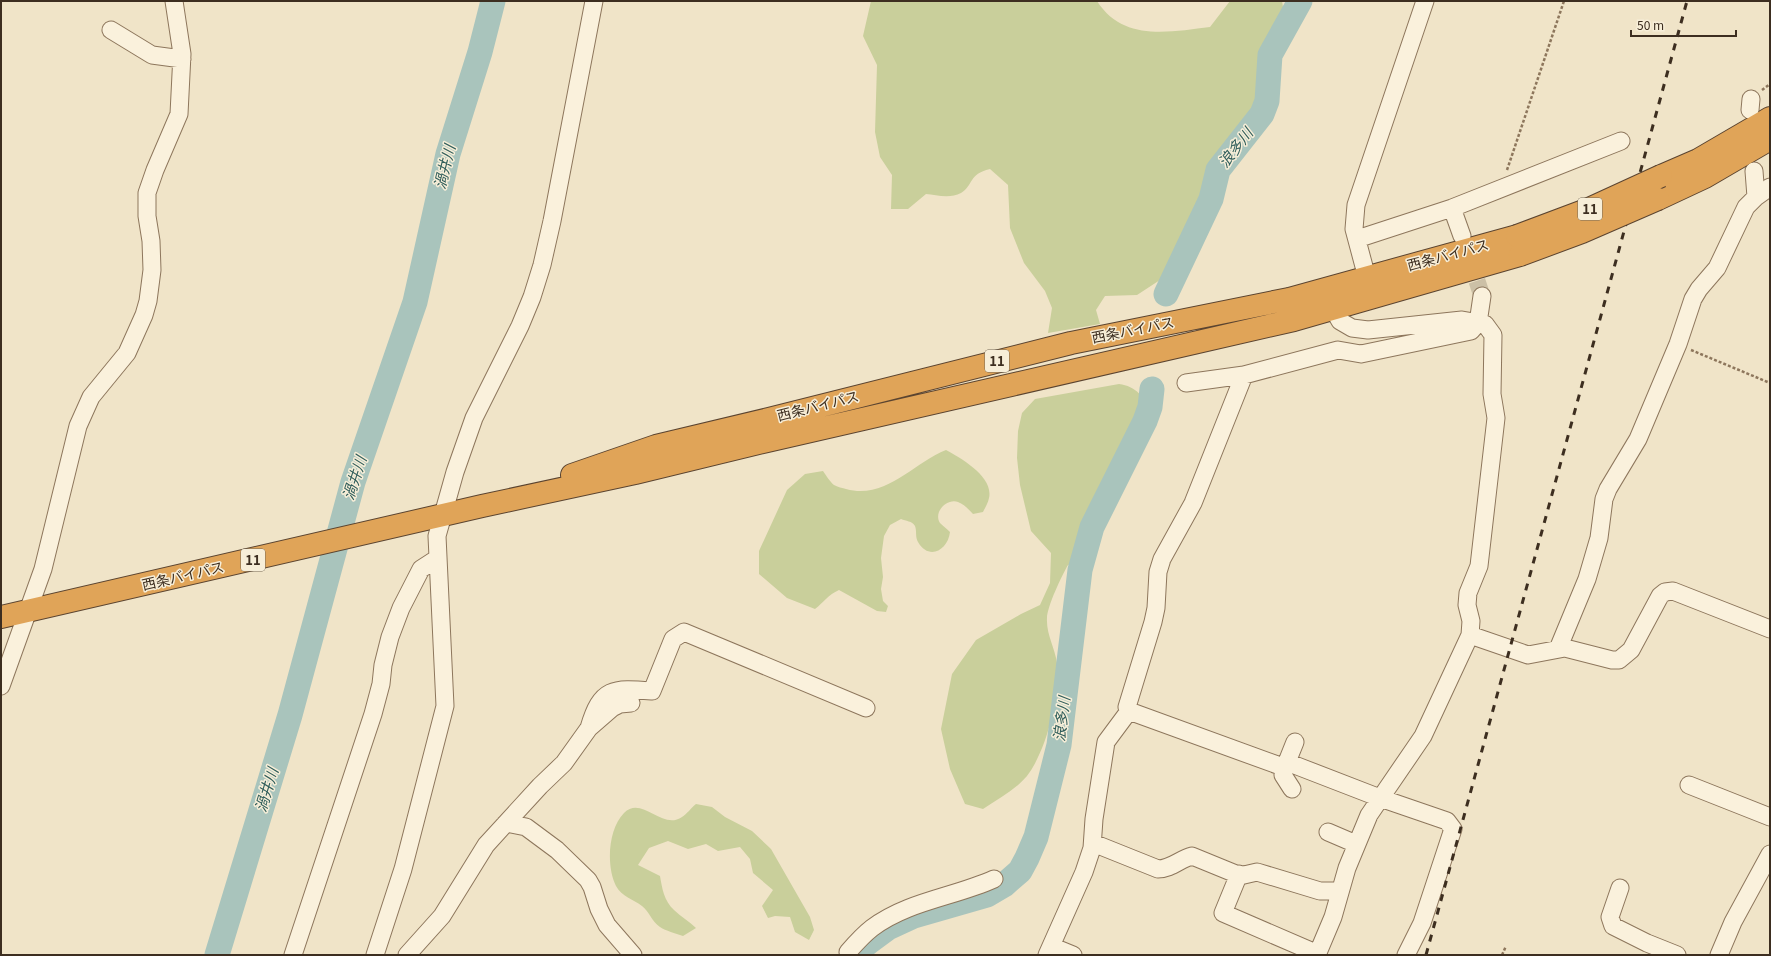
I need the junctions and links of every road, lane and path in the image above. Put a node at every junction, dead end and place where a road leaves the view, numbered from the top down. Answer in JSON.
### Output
{"nodes":[{"id":1,"x":174,"y":1,"type":"edge"},
{"id":2,"x":594,"y":1,"type":"edge"},
{"id":3,"x":1425,"y":1,"type":"edge"},
{"id":4,"x":1564,"y":1,"type":"edge"},
{"id":5,"x":111,"y":30,"type":"dead end"},
{"id":6,"x":182,"y":58,"type":"junction"},
{"id":7,"x":1757,"y":109,"type":"edge"},
{"id":8,"x":1770,"y":139,"type":"edge"},
{"id":9,"x":1622,"y":141,"type":"dead end"},
{"id":10,"x":1754,"y":171,"type":"dead end"},
{"id":11,"x":1770,"y":187,"type":"edge"},
{"id":12,"x":1500,"y":189,"type":"junction"},
{"id":13,"x":1756,"y":197,"type":"junction"},
{"id":14,"x":1452,"y":208,"type":"junction"},
{"id":15,"x":1462,"y":236,"type":"dead end"},
{"id":16,"x":1357,"y":239,"type":"junction"},
{"id":17,"x":1518,"y":245,"type":"junction"},
{"id":18,"x":1369,"y":287,"type":"junction"},
{"id":19,"x":1482,"y":296,"type":"tunnel mouth"},
{"id":20,"x":1330,"y":298,"type":"junction"},
{"id":21,"x":1478,"y":323,"type":"junction"},
{"id":22,"x":1678,"y":344,"type":"junction"},
{"id":23,"x":1244,"y":375,"type":"junction"},
{"id":24,"x":1186,"y":383,"type":"dead end"},
{"id":25,"x":1770,"y":383,"type":"edge"},
{"id":26,"x":442,"y":515,"type":"junction"},
{"id":27,"x":438,"y":558,"type":"junction"},
{"id":28,"x":29,"y":610,"type":"junction"},
{"id":29,"x":1,"y":617,"type":"edge"},
{"id":30,"x":1770,"y":629,"type":"edge"},
{"id":31,"x":1470,"y":635,"type":"junction"},
{"id":32,"x":1558,"y":649,"type":"junction"},
{"id":33,"x":1,"y":686,"type":"edge"},
{"id":34,"x":630,"y":703,"type":"dead end"},
{"id":35,"x":866,"y":708,"type":"dead end"},
{"id":36,"x":1129,"y":711,"type":"junction"},
{"id":37,"x":589,"y":728,"type":"junction"},
{"id":38,"x":1295,"y":742,"type":"dead end"},
{"id":39,"x":1285,"y":766,"type":"junction"},
{"id":40,"x":1689,"y":785,"type":"dead end"},
{"id":41,"x":1292,"y":788,"type":"dead end"},
{"id":42,"x":1380,"y":798,"type":"junction"},
{"id":43,"x":1770,"y":818,"type":"edge"},
{"id":44,"x":506,"y":823,"type":"junction"},
{"id":45,"x":1328,"y":832,"type":"dead end"},
{"id":46,"x":1093,"y":843,"type":"junction"},
{"id":47,"x":1356,"y":844,"type":"junction"},
{"id":48,"x":1770,"y":854,"type":"edge"},
{"id":49,"x":1239,"y":874,"type":"junction"},
{"id":50,"x":994,"y":879,"type":"dead end"},
{"id":51,"x":1620,"y":888,"type":"dead end"},
{"id":52,"x":1340,"y":891,"type":"junction"},
{"id":53,"x":1506,"y":946,"type":"dead end"},
{"id":54,"x":1049,"y":950,"type":"edge"},
{"id":55,"x":848,"y":954,"type":"edge"},
{"id":56,"x":1318,"y":954,"type":"edge"},
{"id":57,"x":293,"y":955,"type":"edge"},
{"id":58,"x":375,"y":955,"type":"edge"},
{"id":59,"x":407,"y":955,"type":"edge"},
{"id":60,"x":633,"y":955,"type":"edge"},
{"id":61,"x":1073,"y":955,"type":"edge"},
{"id":62,"x":1406,"y":955,"type":"edge"},
{"id":63,"x":1502,"y":955,"type":"edge"},
{"id":64,"x":1677,"y":955,"type":"edge"},
{"id":65,"x":1719,"y":955,"type":"edge"}],
"edges":[{"from":1,"to":6,"type":"street"},
{"from":2,"to":26,"type":"street"},
{"from":3,"to":16,"type":"street"},
{"from":4,"to":12,"type":"path"},
{"from":5,"to":6,"type":"street"},
{"from":6,"to":28,"type":"street"},
{"from":7,"to":17,"type":"highway","name":"西条バイパス","number":"11","bridge":true},
{"from":8,"to":17,"type":"highway","name":"西条バイパス","number":"11","bridge":true},
{"from":9,"to":12,"type":"street"},
{"from":10,"to":13,"type":"street"},
{"from":11,"to":13,"type":"street"},
{"from":12,"to":14,"type":"street"},
{"from":13,"to":22,"type":"street"},
{"from":14,"to":15,"type":"street"},
{"from":14,"to":16,"type":"street"},
{"from":16,"to":18,"type":"street"},
{"from":17,"to":18,"type":"highway","name":"西条バイパス","number":"11"},
{"from":18,"to":20,"type":"highway","name":"西条バイパス","number":"11"},
{"from":19,"to":21,"type":"street"},
{"from":20,"to":21,"type":"street"},
{"from":20,"to":26,"type":"highway","name":"西条バイパス","number":"11"},
{"from":21,"to":23,"type":"street"},
{"from":21,"to":31,"type":"street"},
{"from":22,"to":25,"type":"path"},
{"from":22,"to":32,"type":"street"},
{"from":23,"to":24,"type":"street"},
{"from":23,"to":36,"type":"street"},
{"from":26,"to":27,"type":"street"},
{"from":26,"to":28,"type":"highway","name":"西条バイパス","number":"11"},
{"from":27,"to":57,"type":"street"},
{"from":27,"to":58,"type":"street"},
{"from":28,"to":29,"type":"highway","name":"西条バイパス","number":"11"},
{"from":28,"to":33,"type":"street"},
{"from":30,"to":32,"type":"street"},
{"from":31,"to":32,"type":"street"},
{"from":31,"to":42,"type":"street"},
{"from":34,"to":37,"type":"street"},
{"from":35,"to":37,"type":"street"},
{"from":36,"to":39,"type":"street"},
{"from":36,"to":46,"type":"street"},
{"from":37,"to":44,"type":"street"},
{"from":38,"to":39,"type":"street"},
{"from":39,"to":41,"type":"street"},
{"from":39,"to":42,"type":"street"},
{"from":40,"to":43,"type":"street"},
{"from":42,"to":47,"type":"street"},
{"from":42,"to":62,"type":"street"},
{"from":44,"to":59,"type":"street"},
{"from":44,"to":60,"type":"street"},
{"from":45,"to":47,"type":"street"},
{"from":46,"to":49,"type":"street"},
{"from":46,"to":54,"type":"street"},
{"from":47,"to":52,"type":"street"},
{"from":48,"to":65,"type":"street"},
{"from":49,"to":52,"type":"street"},
{"from":49,"to":56,"type":"street"},
{"from":50,"to":55,"type":"street"},
{"from":51,"to":64,"type":"street"},
{"from":52,"to":56,"type":"street"},
{"from":53,"to":63,"type":"path"},
{"from":54,"to":61,"type":"street"}]}
